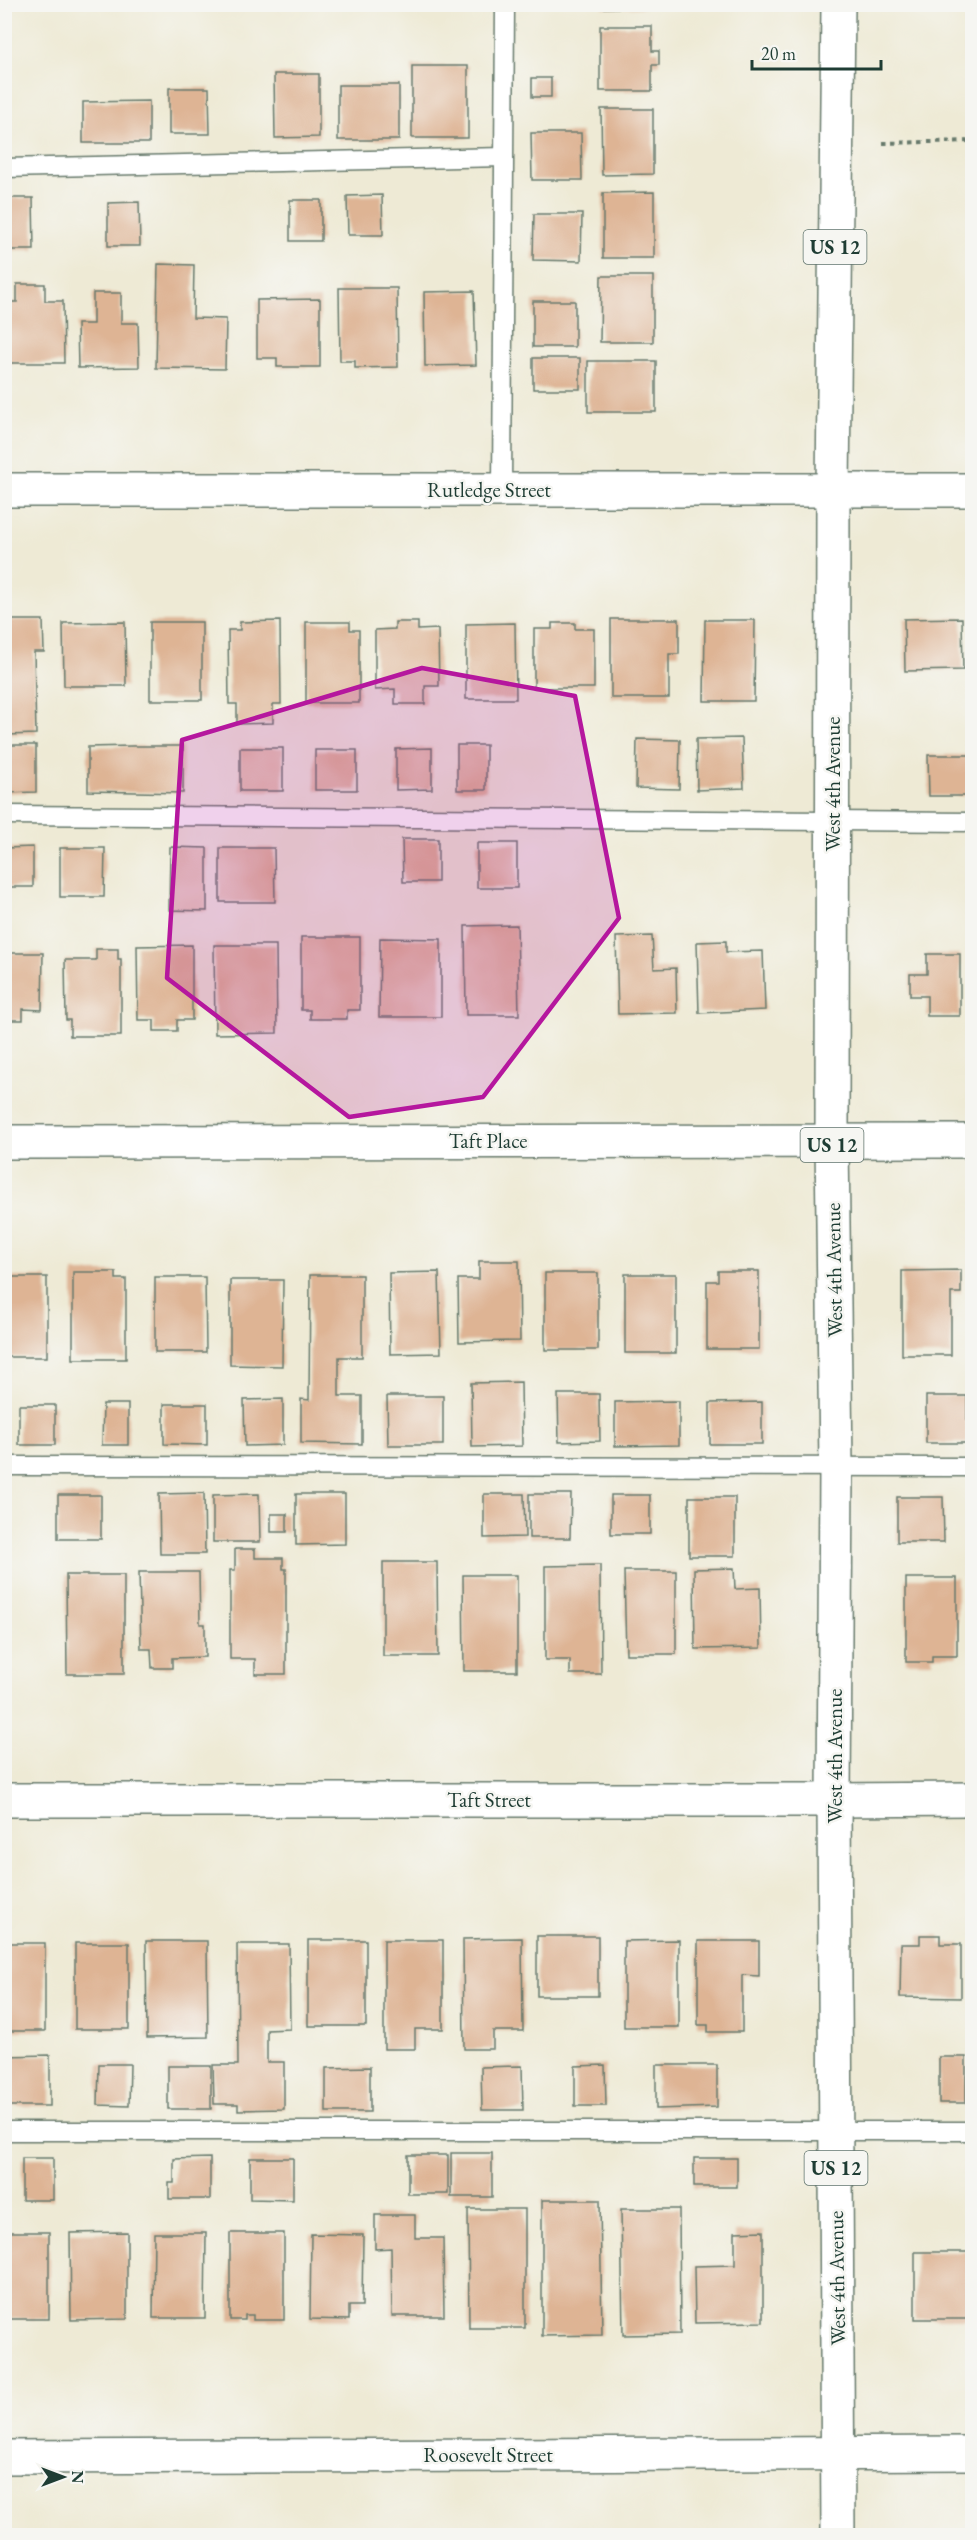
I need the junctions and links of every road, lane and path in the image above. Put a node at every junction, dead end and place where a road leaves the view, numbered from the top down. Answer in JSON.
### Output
{"nodes":[{"id":1,"x":505,"y":4,"type":"edge"},
{"id":2,"x":838,"y":4,"type":"edge"},
{"id":3,"x":972,"y":141,"type":"edge"},
{"id":4,"x":883,"y":143,"type":"dead end"},
{"id":5,"x":504,"y":157,"type":"junction"},
{"id":6,"x":4,"y":168,"type":"edge"},
{"id":7,"x":502,"y":489,"type":"junction"},
{"id":8,"x":4,"y":490,"type":"edge"},
{"id":9,"x":833,"y":490,"type":"junction"},
{"id":10,"x":972,"y":490,"type":"edge"},
{"id":11,"x":4,"y":815,"type":"edge"},
{"id":12,"x":972,"y":822,"type":"edge"},
{"id":13,"x":834,"y":823,"type":"junction"},
{"id":14,"x":832,"y":1141,"type":"junction"},
{"id":15,"x":972,"y":1141,"type":"edge"},
{"id":16,"x":4,"y":1142,"type":"edge"},
{"id":17,"x":4,"y":1467,"type":"edge"},
{"id":18,"x":836,"y":1467,"type":"junction"},
{"id":19,"x":972,"y":1467,"type":"edge"},
{"id":20,"x":972,"y":1799,"type":"edge"},
{"id":21,"x":4,"y":1800,"type":"edge"},
{"id":22,"x":834,"y":1800,"type":"junction"},
{"id":23,"x":4,"y":2131,"type":"edge"},
{"id":24,"x":836,"y":2131,"type":"junction"},
{"id":25,"x":972,"y":2131,"type":"edge"},
{"id":26,"x":838,"y":2454,"type":"junction"},
{"id":27,"x":972,"y":2454,"type":"edge"},
{"id":28,"x":4,"y":2457,"type":"edge"},
{"id":29,"x":838,"y":2535,"type":"edge"}],
"edges":[{"from":1,"to":5,"type":"lane"},
{"from":2,"to":9,"type":"street","name":"West 4th Avenue","number":"US 12"},
{"from":3,"to":4,"type":"path"},
{"from":5,"to":6,"type":"lane"},
{"from":5,"to":7,"type":"lane"},
{"from":7,"to":8,"type":"street","name":"Rutledge Street"},
{"from":7,"to":9,"type":"street","name":"Rutledge Street"},
{"from":9,"to":10,"type":"street","name":"Rutledge Street"},
{"from":9,"to":13,"type":"street","name":"West 4th Avenue","number":"US 12"},
{"from":11,"to":13,"type":"lane"},
{"from":12,"to":13,"type":"lane"},
{"from":13,"to":14,"type":"street","name":"West 4th Avenue","number":"US 12"},
{"from":14,"to":15,"type":"street","name":"Taft Place"},
{"from":14,"to":16,"type":"street","name":"Taft Place"},
{"from":14,"to":18,"type":"street","name":"West 4th Avenue","number":"US 12"},
{"from":17,"to":18,"type":"lane"},
{"from":18,"to":19,"type":"lane"},
{"from":18,"to":22,"type":"street","name":"West 4th Avenue","number":"US 12"},
{"from":20,"to":22,"type":"street","name":"Taft Street"},
{"from":21,"to":22,"type":"street","name":"Taft Street"},
{"from":22,"to":24,"type":"street","name":"West 4th Avenue","number":"US 12"},
{"from":23,"to":24,"type":"lane"},
{"from":24,"to":25,"type":"lane"},
{"from":24,"to":26,"type":"street","name":"West 4th Avenue","number":"US 12"},
{"from":26,"to":27,"type":"street","name":"Roosevelt Street"},
{"from":26,"to":28,"type":"street","name":"Roosevelt Street"},
{"from":26,"to":29,"type":"street","name":"West 4th Avenue","number":"US 12"}]}
